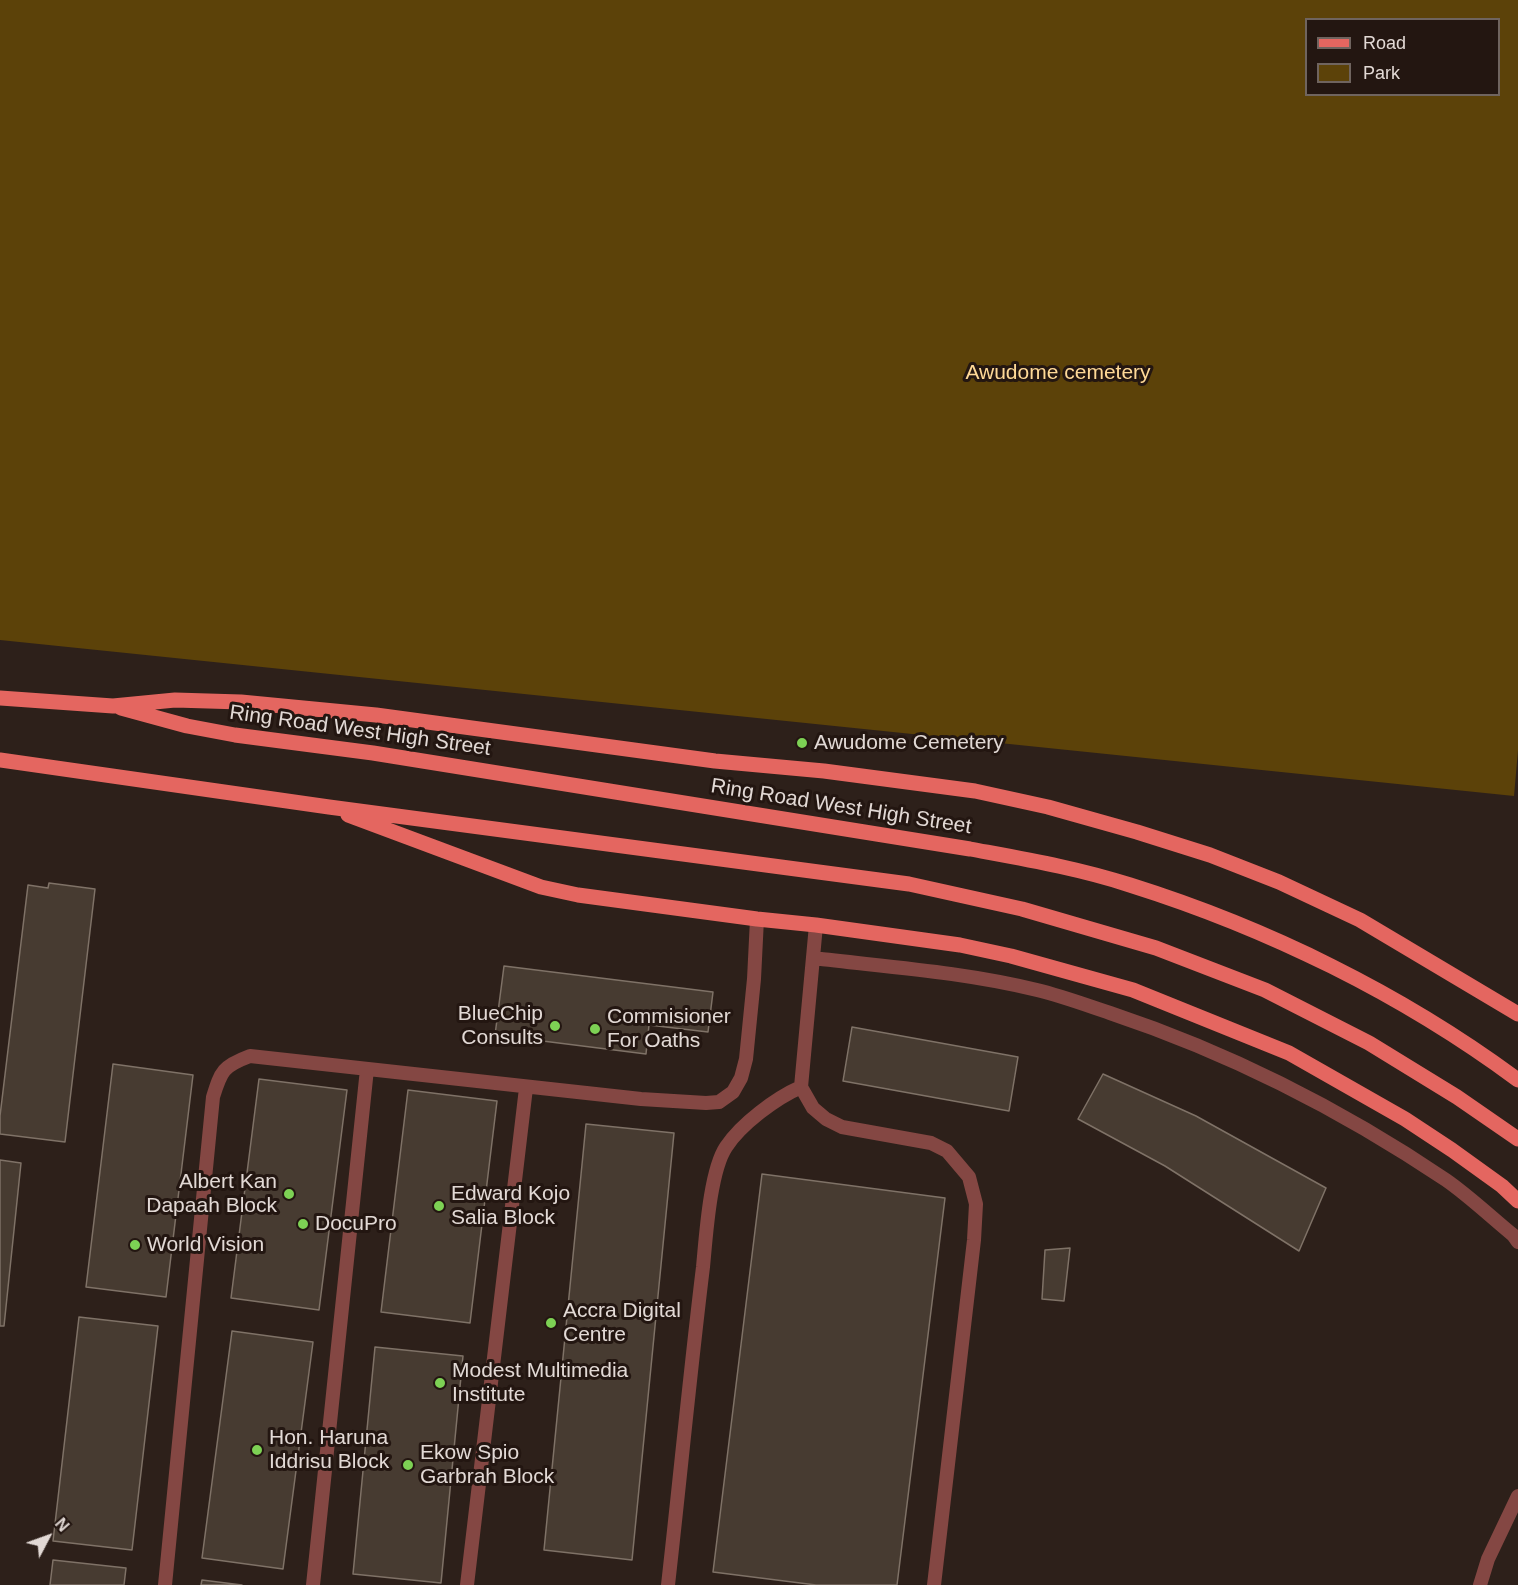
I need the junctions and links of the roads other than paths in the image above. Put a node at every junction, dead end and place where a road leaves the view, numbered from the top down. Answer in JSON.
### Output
{"nodes":[{"id":1,"x":0,"y":698,"type":"edge"},
{"id":2,"x":113,"y":706,"type":"junction"},
{"id":3,"x":0,"y":760,"type":"edge"},
{"id":4,"x":329,"y":807,"type":"junction"},
{"id":5,"x":757,"y":919,"type":"junction"},
{"id":6,"x":816,"y":925,"type":"junction"},
{"id":7,"x":813,"y":958,"type":"junction"},
{"id":8,"x":1518,"y":1014,"type":"edge"},
{"id":9,"x":367,"y":1069,"type":"junction"},
{"id":10,"x":1518,"y":1080,"type":"edge"},
{"id":11,"x":801,"y":1087,"type":"junction"},
{"id":12,"x":526,"y":1088,"type":"junction"},
{"id":13,"x":1518,"y":1139,"type":"edge"},
{"id":14,"x":1518,"y":1201,"type":"edge"},
{"id":15,"x":1518,"y":1242,"type":"edge"},
{"id":16,"x":1518,"y":1496,"type":"edge"},
{"id":17,"x":165,"y":1585,"type":"edge"},
{"id":18,"x":313,"y":1585,"type":"edge"},
{"id":19,"x":468,"y":1585,"type":"edge"},
{"id":20,"x":668,"y":1585,"type":"edge"},
{"id":21,"x":934,"y":1585,"type":"edge"},
{"id":22,"x":1480,"y":1585,"type":"edge"}],
"edges":[{"from":1,"to":2,"type":"main road","name":"Ring Road West High Street"},
{"from":2,"to":8,"type":"main road","name":"Ring Road West High Street"},
{"from":2,"to":10,"type":"main road","name":"Ring Road West High Street"},
{"from":3,"to":4,"type":"main road"},
{"from":4,"to":5,"type":"main road"},
{"from":4,"to":13,"type":"main road"},
{"from":5,"to":6,"type":"main road"},
{"from":5,"to":12,"type":"lane"},
{"from":6,"to":7,"type":"lane"},
{"from":6,"to":14,"type":"main road"},
{"from":7,"to":11,"type":"lane"},
{"from":7,"to":15,"type":"lane"},
{"from":9,"to":12,"type":"lane"},
{"from":9,"to":17,"type":"lane"},
{"from":9,"to":18,"type":"lane"},
{"from":11,"to":20,"type":"lane"},
{"from":11,"to":21,"type":"lane"},
{"from":12,"to":19,"type":"lane"},
{"from":16,"to":22,"type":"lane"}]}
